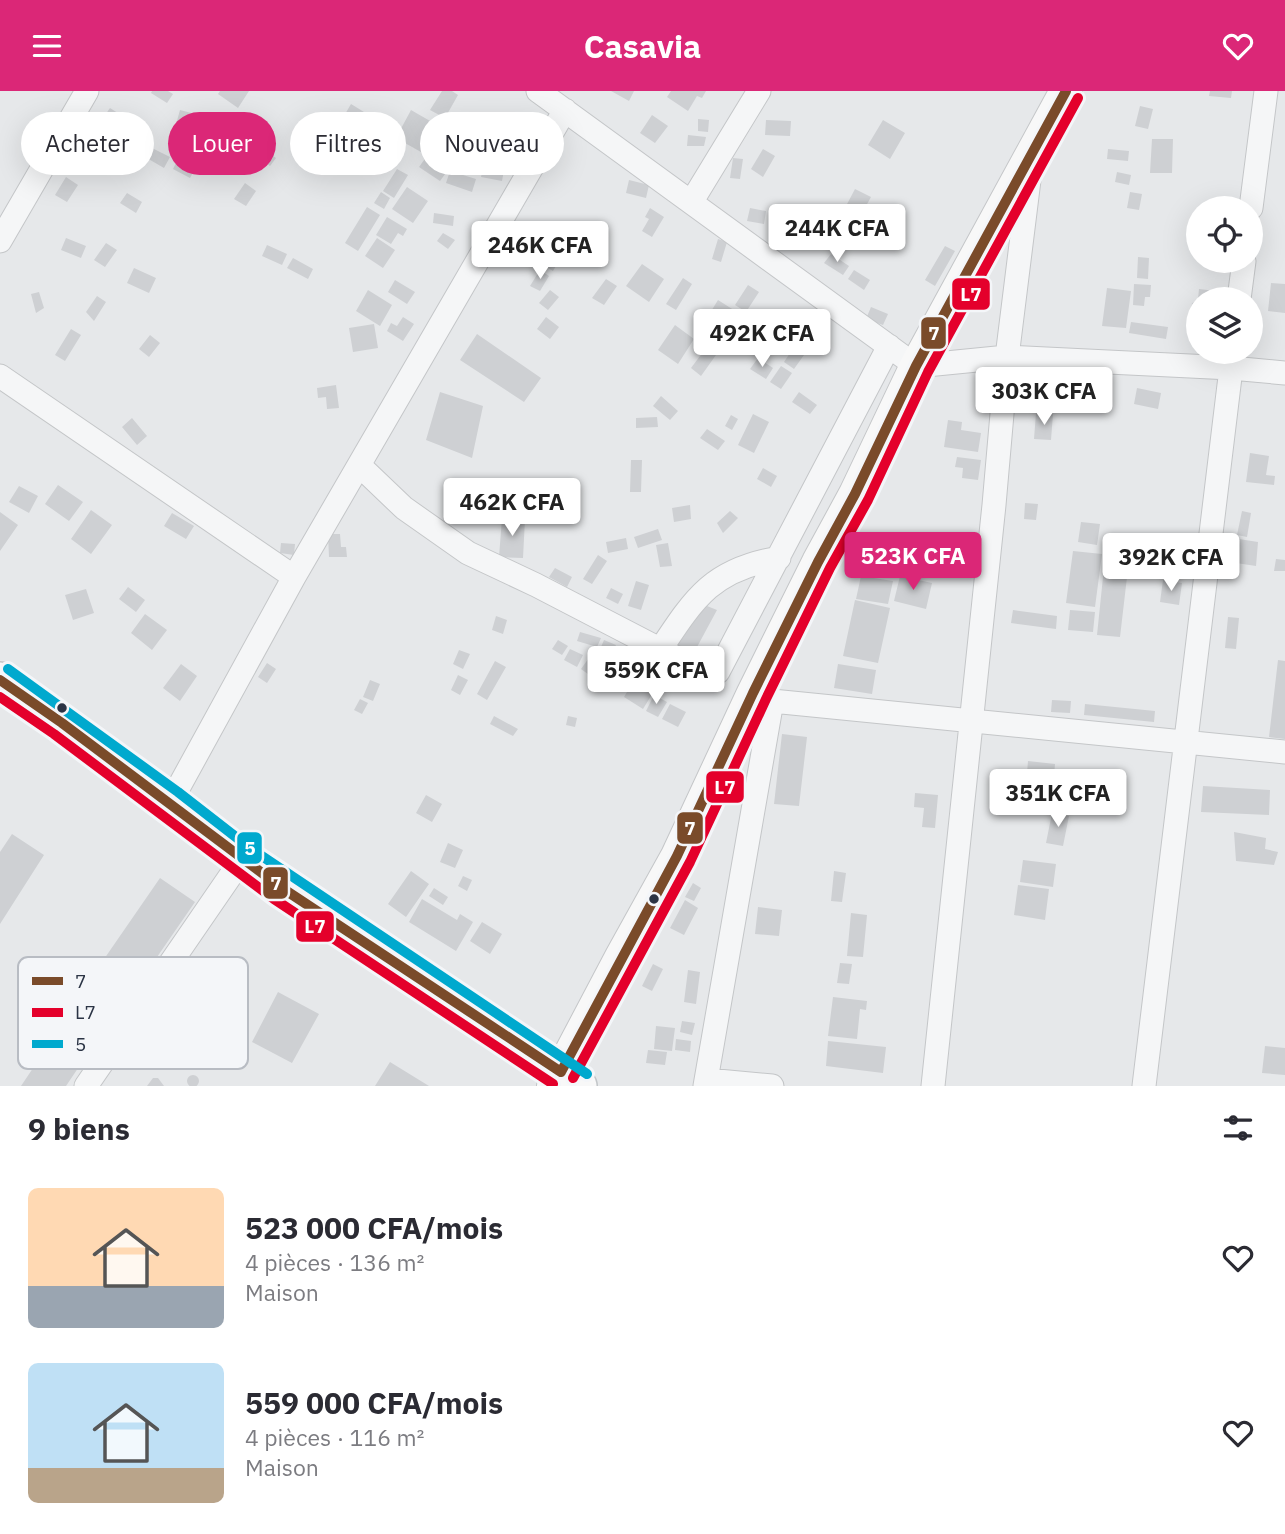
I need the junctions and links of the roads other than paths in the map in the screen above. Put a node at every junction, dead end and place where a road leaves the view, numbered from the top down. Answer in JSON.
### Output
{"nodes":[{"id":1,"x":87,"y":91,"type":"edge"},
{"id":2,"x":538,"y":91,"type":"edge"},
{"id":3,"x":759,"y":91,"type":"edge"},
{"id":4,"x":1066,"y":91,"type":"edge"},
{"id":5,"x":1266,"y":91,"type":"edge"},
{"id":6,"x":565,"y":110,"type":"junction"},
{"id":7,"x":1033,"y":150,"type":"junction"},
{"id":8,"x":1253,"y":196,"type":"edge"},
{"id":9,"x":692,"y":201,"type":"junction"},
{"id":10,"x":0,"y":241,"type":"edge"},
{"id":11,"x":889,"y":346,"type":"junction"},
{"id":12,"x":1007,"y":357,"type":"junction"},
{"id":13,"x":1186,"y":359,"type":"edge"},
{"id":14,"x":1231,"y":364,"type":"edge"},
{"id":15,"x":1248,"y":364,"type":"edge"},
{"id":16,"x":916,"y":366,"type":"junction"},
{"id":17,"x":1285,"y":373,"type":"edge"},
{"id":18,"x":0,"y":376,"type":"edge"},
{"id":19,"x":359,"y":465,"type":"junction"},
{"id":20,"x":779,"y":558,"type":"junction"},
{"id":21,"x":294,"y":577,"type":"junction"},
{"id":22,"x":660,"y":650,"type":"junction"},
{"id":23,"x":0,"y":680,"type":"edge"},
{"id":24,"x":763,"y":697,"type":"junction"},
{"id":25,"x":972,"y":722,"type":"junction"},
{"id":26,"x":1184,"y":742,"type":"junction"},
{"id":27,"x":1285,"y":752,"type":"edge"},
{"id":28,"x":170,"y":803,"type":"junction"},
{"id":29,"x":242,"y":859,"type":"junction"},
{"id":30,"x":175,"y":957,"type":"edge"},
{"id":31,"x":98,"y":1069,"type":"edge"},
{"id":32,"x":564,"y":1081,"type":"edge"},
{"id":33,"x":706,"y":1083,"type":"edge"},
{"id":34,"x":86,"y":1086,"type":"edge"},
{"id":35,"x":772,"y":1086,"type":"edge"},
{"id":36,"x":933,"y":1086,"type":"edge"},
{"id":37,"x":1144,"y":1086,"type":"edge"}],
"edges":[{"from":1,"to":10,"type":"street"},
{"from":2,"to":6,"type":"street"},
{"from":3,"to":9,"type":"street"},
{"from":4,"to":7,"type":"street"},
{"from":5,"to":8,"type":"street"},
{"from":6,"to":9,"type":"street"},
{"from":6,"to":19,"type":"street"},
{"from":7,"to":12,"type":"street"},
{"from":7,"to":16,"type":"street"},
{"from":9,"to":11,"type":"street"},
{"from":11,"to":16,"type":"street"},
{"from":11,"to":20,"type":"street"},
{"from":12,"to":13,"type":"street"},
{"from":12,"to":16,"type":"street"},
{"from":12,"to":25,"type":"street"},
{"from":14,"to":26,"type":"street"},
{"from":15,"to":17,"type":"street"},
{"from":16,"to":24,"type":"street"},
{"from":18,"to":21,"type":"street"},
{"from":19,"to":21,"type":"street"},
{"from":19,"to":22,"type":"street"},
{"from":20,"to":22,"type":"street"},
{"from":20,"to":22,"type":"street"},
{"from":21,"to":28,"type":"street"},
{"from":23,"to":28,"type":"main road"},
{"from":24,"to":25,"type":"street"},
{"from":24,"to":32,"type":"street"},
{"from":24,"to":33,"type":"street"},
{"from":25,"to":26,"type":"street"},
{"from":25,"to":36,"type":"street"},
{"from":26,"to":27,"type":"street"},
{"from":26,"to":37,"type":"street"},
{"from":28,"to":29,"type":"main road"},
{"from":29,"to":30,"type":"street"},
{"from":29,"to":32,"type":"main road"},
{"from":31,"to":34,"type":"street"},
{"from":33,"to":35,"type":"street"}]}
